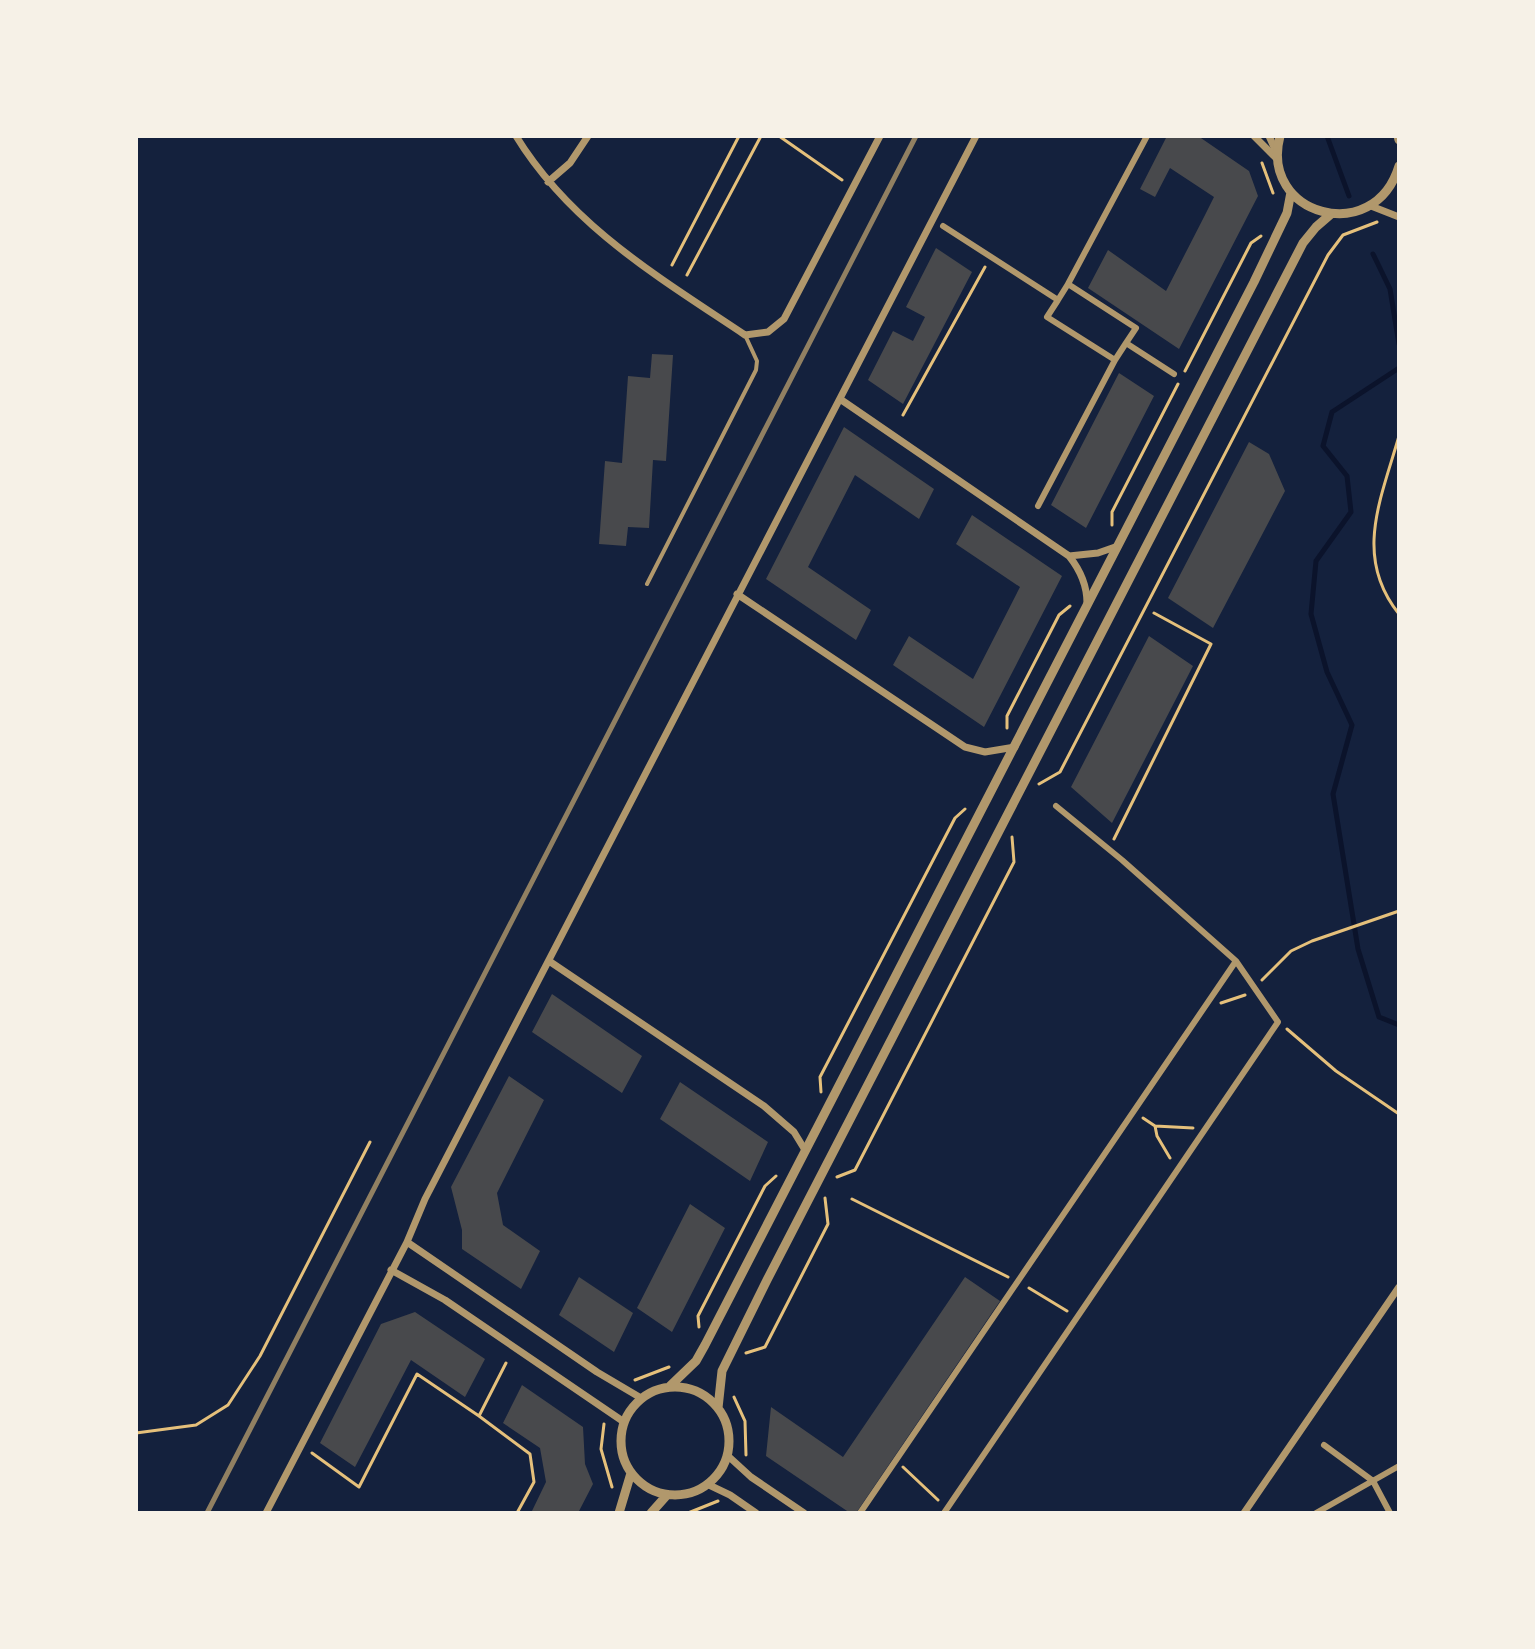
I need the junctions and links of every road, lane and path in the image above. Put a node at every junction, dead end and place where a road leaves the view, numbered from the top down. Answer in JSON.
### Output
{"nodes":[{"id":1,"x":516,"y":136,"type":"edge"},
{"id":2,"x":588,"y":136,"type":"edge"},
{"id":3,"x":739,"y":136,"type":"edge"},
{"id":4,"x":761,"y":136,"type":"edge"},
{"id":5,"x":779,"y":136,"type":"edge"},
{"id":6,"x":880,"y":136,"type":"edge"},
{"id":7,"x":976,"y":136,"type":"edge"},
{"id":8,"x":1147,"y":136,"type":"edge"},
{"id":9,"x":1254,"y":136,"type":"edge"},
{"id":10,"x":1269,"y":136,"type":"edge"},
{"id":11,"x":1280,"y":136,"type":"edge"},
{"id":12,"x":1263,"y":145,"type":"junction"},
{"id":13,"x":1277,"y":156,"type":"junction"},
{"id":14,"x":1399,"y":166,"type":"edge"},
{"id":15,"x":842,"y":180,"type":"dead end"},
{"id":16,"x":548,"y":182,"type":"junction"},
{"id":17,"x":1291,"y":192,"type":"junction"},
{"id":18,"x":1276,"y":198,"type":"dead end"},
{"id":19,"x":1371,"y":206,"type":"junction"},
{"id":20,"x":1331,"y":214,"type":"junction"},
{"id":21,"x":1399,"y":217,"type":"edge"},
{"id":22,"x":1381,"y":221,"type":"dead end"},
{"id":23,"x":943,"y":226,"type":"dead end"},
{"id":24,"x":1264,"y":234,"type":"dead end"},
{"id":25,"x":991,"y":256,"type":"junction"},
{"id":26,"x":672,"y":265,"type":"dead end"},
{"id":27,"x":687,"y":275,"type":"dead end"},
{"id":28,"x":1068,"y":284,"type":"junction"},
{"id":29,"x":1058,"y":300,"type":"junction"},
{"id":30,"x":745,"y":335,"type":"junction"},
{"id":31,"x":1126,"y":343,"type":"junction"},
{"id":32,"x":1115,"y":360,"type":"junction"},
{"id":33,"x":1185,"y":370,"type":"dead end"},
{"id":34,"x":1174,"y":374,"type":"dead end"},
{"id":35,"x":1178,"y":385,"type":"dead end"},
{"id":36,"x":840,"y":399,"type":"junction"},
{"id":37,"x":903,"y":415,"type":"dead end"},
{"id":38,"x":1399,"y":436,"type":"edge"},
{"id":39,"x":1038,"y":506,"type":"dead end"},
{"id":40,"x":1112,"y":526,"type":"dead end"},
{"id":41,"x":1118,"y":546,"type":"junction"},
{"id":42,"x":1069,"y":556,"type":"junction"},
{"id":43,"x":647,"y":584,"type":"dead end"},
{"id":44,"x":737,"y":594,"type":"junction"},
{"id":45,"x":1071,"y":605,"type":"dead end"},
{"id":46,"x":1087,"y":606,"type":"junction"},
{"id":47,"x":1154,"y":613,"type":"dead end"},
{"id":48,"x":1399,"y":614,"type":"edge"},
{"id":49,"x":1015,"y":747,"type":"junction"},
{"id":50,"x":996,"y":750,"type":"junction"},
{"id":51,"x":1033,"y":796,"type":"dead end"},
{"id":52,"x":1056,"y":806,"type":"dead end"},
{"id":53,"x":966,"y":809,"type":"dead end"},
{"id":54,"x":1015,"y":830,"type":"dead end"},
{"id":55,"x":1109,"y":850,"type":"junction"},
{"id":56,"x":1399,"y":911,"type":"edge"},
{"id":57,"x":549,"y":961,"type":"junction"},
{"id":58,"x":1236,"y":961,"type":"junction"},
{"id":59,"x":1253,"y":990,"type":"junction"},
{"id":60,"x":1278,"y":1022,"type":"junction"},
{"id":61,"x":821,"y":1092,"type":"dead end"},
{"id":62,"x":1135,"y":1112,"type":"junction"},
{"id":63,"x":1399,"y":1114,"type":"edge"},
{"id":64,"x":1155,"y":1126,"type":"junction"},
{"id":65,"x":1205,"y":1128,"type":"junction"},
{"id":66,"x":370,"y":1142,"type":"dead end"},
{"id":67,"x":805,"y":1150,"type":"junction"},
{"id":68,"x":1177,"y":1169,"type":"junction"},
{"id":69,"x":781,"y":1172,"type":"dead end"},
{"id":70,"x":836,"y":1178,"type":"dead end"},
{"id":71,"x":831,"y":1187,"type":"dead end"},
{"id":72,"x":852,"y":1199,"type":"dead end"},
{"id":73,"x":407,"y":1242,"type":"junction"},
{"id":74,"x":391,"y":1270,"type":"junction"},
{"id":75,"x":1019,"y":1283,"type":"junction"},
{"id":76,"x":1399,"y":1287,"type":"edge"},
{"id":77,"x":1077,"y":1317,"type":"junction"},
{"id":78,"x":699,"y":1327,"type":"dead end"},
{"id":79,"x":506,"y":1363,"type":"dead end"},
{"id":80,"x":741,"y":1363,"type":"dead end"},
{"id":81,"x":672,"y":1366,"type":"dead end"},
{"id":82,"x":670,"y":1386,"type":"junction"},
{"id":83,"x":624,"y":1388,"type":"junction"},
{"id":84,"x":733,"y":1394,"type":"dead end"},
{"id":85,"x":641,"y":1398,"type":"junction"},
{"id":86,"x":718,"y":1408,"type":"junction"},
{"id":87,"x":608,"y":1411,"type":"junction"},
{"id":88,"x":479,"y":1416,"type":"junction"},
{"id":89,"x":624,"y":1422,"type":"junction"},
{"id":90,"x":136,"y":1433,"type":"edge"},
{"id":91,"x":1324,"y":1445,"type":"dead end"},
{"id":92,"x":309,"y":1451,"type":"dead end"},
{"id":93,"x":727,"y":1455,"type":"junction"},
{"id":94,"x":896,"y":1460,"type":"junction"},
{"id":95,"x":1399,"y":1466,"type":"edge"},
{"id":96,"x":743,"y":1470,"type":"junction"},
{"id":97,"x":631,"y":1473,"type":"junction"},
{"id":98,"x":1373,"y":1481,"type":"junction"},
{"id":99,"x":707,"y":1484,"type":"junction"},
{"id":100,"x":726,"y":1493,"type":"junction"},
{"id":101,"x":667,"y":1495,"type":"junction"},
{"id":102,"x":611,"y":1496,"type":"dead end"},
{"id":103,"x":945,"y":1510,"type":"edge"},
{"id":104,"x":266,"y":1513,"type":"edge"},
{"id":105,"x":517,"y":1513,"type":"edge"},
{"id":106,"x":619,"y":1513,"type":"edge"},
{"id":107,"x":651,"y":1513,"type":"edge"},
{"id":108,"x":688,"y":1513,"type":"edge"},
{"id":109,"x":756,"y":1513,"type":"edge"},
{"id":110,"x":804,"y":1513,"type":"edge"},
{"id":111,"x":860,"y":1513,"type":"edge"},
{"id":112,"x":1244,"y":1513,"type":"edge"},
{"id":113,"x":1316,"y":1513,"type":"edge"},
{"id":114,"x":1390,"y":1513,"type":"edge"}],
"edges":[{"from":1,"to":16,"type":"street"},
{"from":2,"to":16,"type":"street"},
{"from":3,"to":26,"type":"path"},
{"from":4,"to":27,"type":"path"},
{"from":5,"to":15,"type":"path"},
{"from":6,"to":30,"type":"street"},
{"from":7,"to":36,"type":"street"},
{"from":8,"to":28,"type":"street"},
{"from":9,"to":12,"type":"street"},
{"from":10,"to":13,"type":"street"},
{"from":11,"to":13,"type":"street"},
{"from":12,"to":13,"type":"street"},
{"from":12,"to":18,"type":"path"},
{"from":13,"to":17,"type":"street"},
{"from":14,"to":19,"type":"street"},
{"from":16,"to":30,"type":"street"},
{"from":17,"to":20,"type":"street"},
{"from":17,"to":41,"type":"street"},
{"from":19,"to":20,"type":"street"},
{"from":19,"to":21,"type":"street"},
{"from":20,"to":86,"type":"street"},
{"from":22,"to":51,"type":"path"},
{"from":23,"to":25,"type":"street"},
{"from":24,"to":33,"type":"path"},
{"from":25,"to":29,"type":"street"},
{"from":25,"to":37,"type":"path"},
{"from":28,"to":29,"type":"street"},
{"from":28,"to":31,"type":"street"},
{"from":29,"to":32,"type":"street"},
{"from":30,"to":43,"type":"lane"},
{"from":31,"to":32,"type":"street"},
{"from":31,"to":34,"type":"street"},
{"from":32,"to":39,"type":"street"},
{"from":35,"to":40,"type":"path"},
{"from":36,"to":42,"type":"street"},
{"from":36,"to":44,"type":"street"},
{"from":38,"to":48,"type":"path"},
{"from":41,"to":42,"type":"street"},
{"from":41,"to":46,"type":"street"},
{"from":42,"to":46,"type":"street"},
{"from":44,"to":50,"type":"street"},
{"from":44,"to":57,"type":"street"},
{"from":45,"to":50,"type":"path"},
{"from":46,"to":49,"type":"street"},
{"from":47,"to":55,"type":"path"},
{"from":49,"to":50,"type":"street"},
{"from":49,"to":67,"type":"street"},
{"from":52,"to":55,"type":"street"},
{"from":53,"to":61,"type":"path"},
{"from":54,"to":70,"type":"path"},
{"from":55,"to":58,"type":"street"},
{"from":56,"to":59,"type":"path"},
{"from":57,"to":67,"type":"street"},
{"from":57,"to":73,"type":"street"},
{"from":58,"to":59,"type":"street"},
{"from":58,"to":62,"type":"street"},
{"from":59,"to":60,"type":"street"},
{"from":60,"to":63,"type":"path"},
{"from":60,"to":65,"type":"street"},
{"from":62,"to":64,"type":"path"},
{"from":62,"to":75,"type":"street"},
{"from":64,"to":65,"type":"path"},
{"from":64,"to":68,"type":"path"},
{"from":65,"to":68,"type":"street"},
{"from":66,"to":90,"type":"path"},
{"from":67,"to":82,"type":"street"},
{"from":68,"to":77,"type":"street"},
{"from":69,"to":78,"type":"path"},
{"from":71,"to":80,"type":"path"},
{"from":72,"to":75,"type":"path"},
{"from":73,"to":74,"type":"street"},
{"from":73,"to":83,"type":"street"},
{"from":74,"to":87,"type":"street"},
{"from":74,"to":104,"type":"street"},
{"from":75,"to":77,"type":"path"},
{"from":75,"to":94,"type":"street"},
{"from":76,"to":112,"type":"street"},
{"from":77,"to":103,"type":"street"},
{"from":79,"to":88,"type":"path"},
{"from":81,"to":83,"type":"path"},
{"from":82,"to":85,"type":"street"},
{"from":82,"to":86,"type":"street"},
{"from":83,"to":85,"type":"street"},
{"from":84,"to":96,"type":"path"},
{"from":85,"to":89,"type":"street"},
{"from":86,"to":93,"type":"street"},
{"from":87,"to":89,"type":"street"},
{"from":87,"to":102,"type":"path"},
{"from":88,"to":92,"type":"path"},
{"from":88,"to":105,"type":"path"},
{"from":89,"to":97,"type":"street"},
{"from":91,"to":98,"type":"street"},
{"from":93,"to":96,"type":"street"},
{"from":93,"to":99,"type":"street"},
{"from":94,"to":103,"type":"path"},
{"from":94,"to":111,"type":"street"},
{"from":95,"to":98,"type":"street"},
{"from":96,"to":110,"type":"street"},
{"from":97,"to":101,"type":"street"},
{"from":97,"to":106,"type":"street"},
{"from":98,"to":113,"type":"street"},
{"from":98,"to":114,"type":"street"},
{"from":99,"to":100,"type":"street"},
{"from":99,"to":101,"type":"street"},
{"from":100,"to":108,"type":"path"},
{"from":100,"to":109,"type":"street"},
{"from":101,"to":107,"type":"street"}]}
